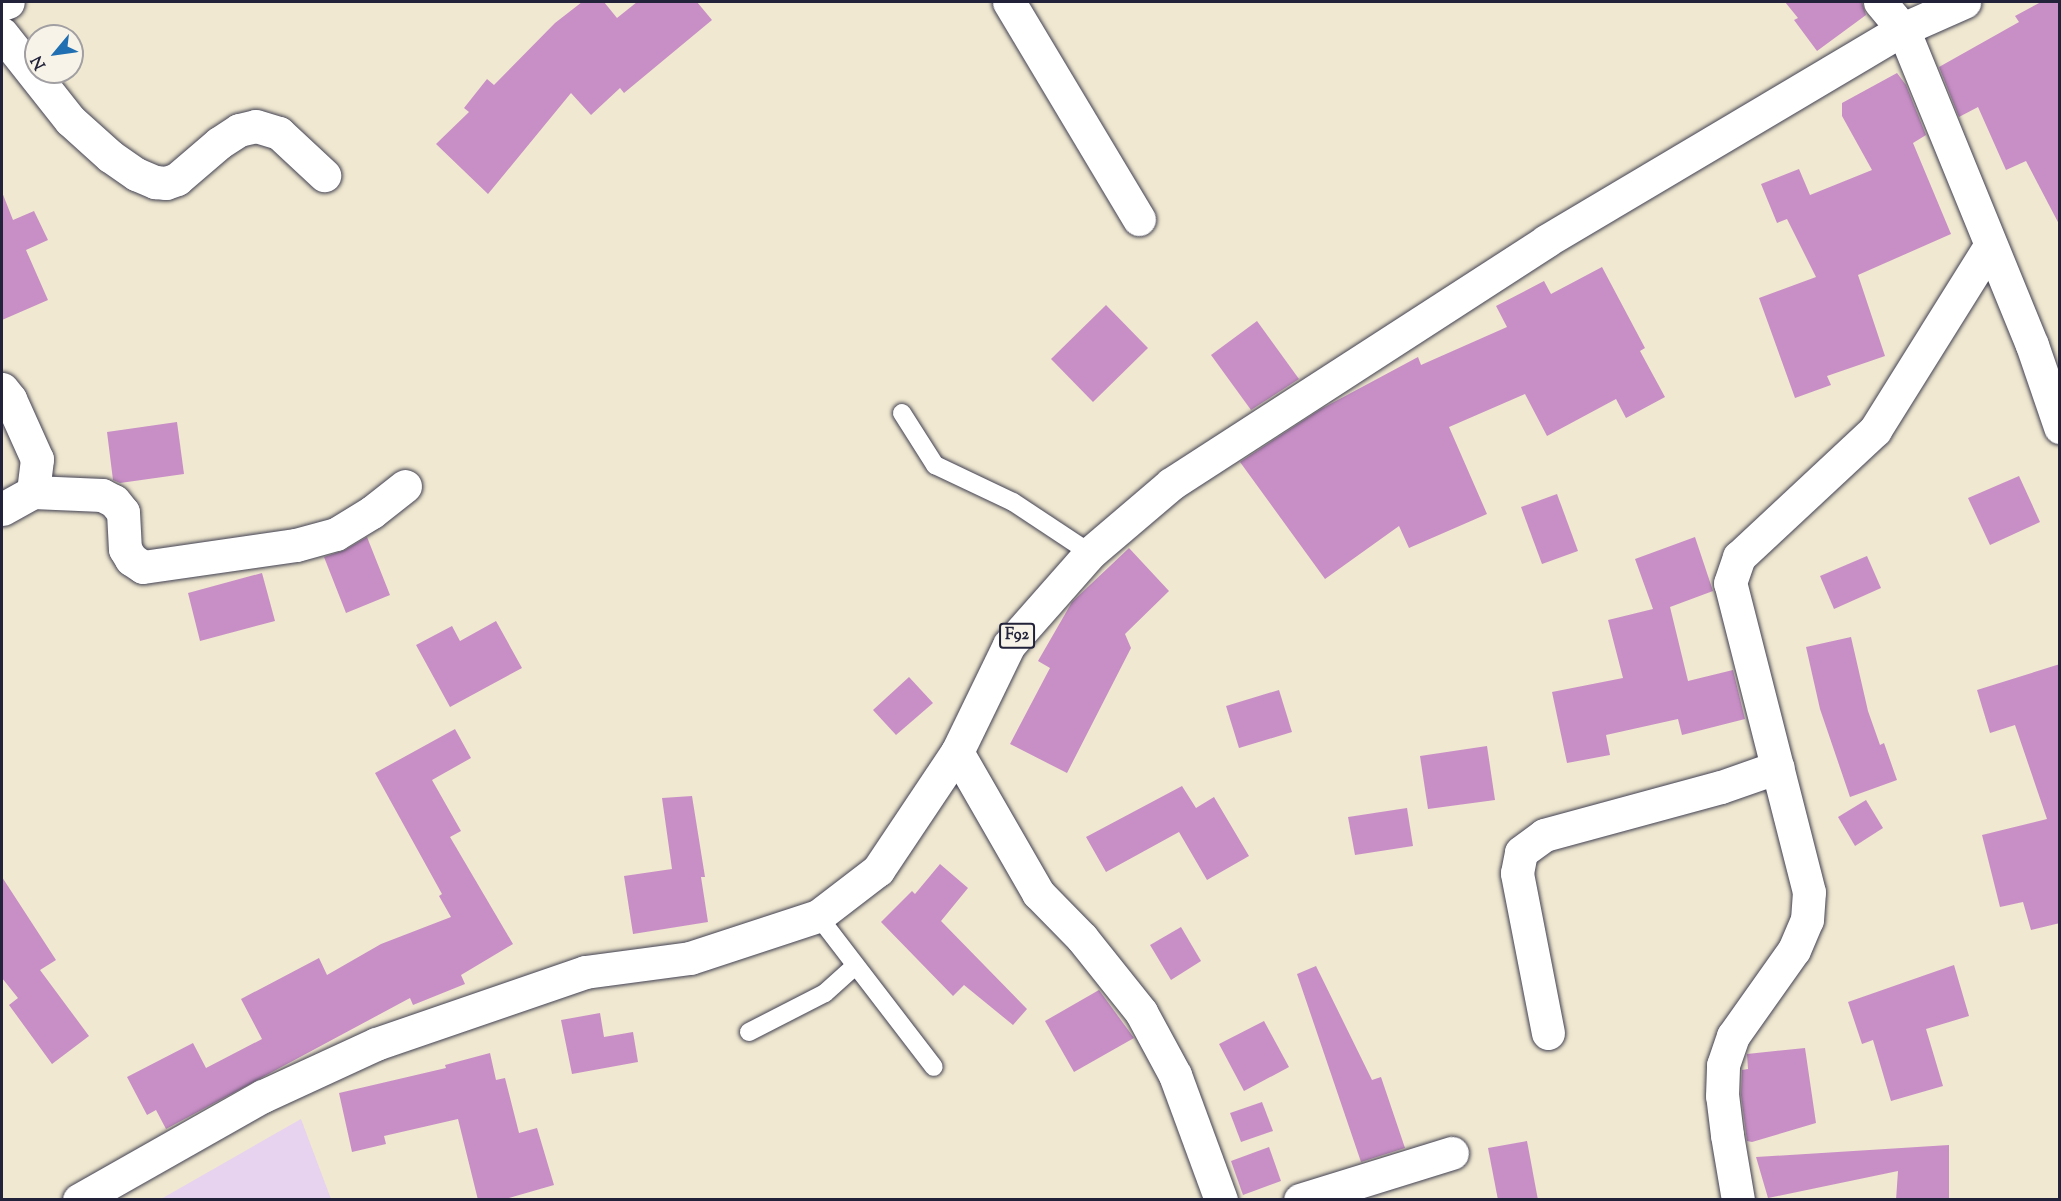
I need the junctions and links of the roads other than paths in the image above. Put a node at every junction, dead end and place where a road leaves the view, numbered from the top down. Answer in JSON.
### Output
{"nodes":[{"id":1,"x":8,"y":2,"type":"edge"},
{"id":2,"x":1009,"y":2,"type":"edge"},
{"id":3,"x":1880,"y":2,"type":"edge"},
{"id":4,"x":1964,"y":2,"type":"edge"},
{"id":5,"x":2,"y":4,"type":"edge"},
{"id":6,"x":1903,"y":29,"type":"junction"},
{"id":7,"x":2,"y":34,"type":"edge"},
{"id":8,"x":324,"y":174,"type":"dead end"},
{"id":9,"x":1139,"y":219,"type":"dead end"},
{"id":10,"x":1990,"y":246,"type":"junction"},
{"id":11,"x":2,"y":390,"type":"edge"},
{"id":12,"x":902,"y":413,"type":"dead end"},
{"id":13,"x":2060,"y":427,"type":"edge"},
{"id":14,"x":405,"y":486,"type":"dead end"},
{"id":15,"x":33,"y":492,"type":"junction"},
{"id":16,"x":2,"y":509,"type":"edge"},
{"id":17,"x":1090,"y":553,"type":"junction"},
{"id":18,"x":957,"y":752,"type":"junction"},
{"id":19,"x":1778,"y":767,"type":"junction"},
{"id":20,"x":818,"y":916,"type":"junction"},
{"id":21,"x":855,"y":966,"type":"junction"},
{"id":22,"x":750,"y":1032,"type":"dead end"},
{"id":23,"x":1548,"y":1032,"type":"dead end"},
{"id":24,"x":934,"y":1067,"type":"dead end"},
{"id":25,"x":1452,"y":1153,"type":"dead end"},
{"id":26,"x":79,"y":1200,"type":"edge"},
{"id":27,"x":1221,"y":1200,"type":"edge"},
{"id":28,"x":1300,"y":1200,"type":"edge"},
{"id":29,"x":1738,"y":1200,"type":"edge"}],
"edges":[{"from":1,"to":5,"type":"street"},
{"from":2,"to":9,"type":"street"},
{"from":3,"to":6,"type":"street"},
{"from":4,"to":6,"type":"street","number":"F92"},
{"from":6,"to":10,"type":"street"},
{"from":6,"to":17,"type":"street","number":"F92"},
{"from":7,"to":8,"type":"street"},
{"from":10,"to":13,"type":"street"},
{"from":10,"to":19,"type":"street"},
{"from":11,"to":15,"type":"street"},
{"from":12,"to":17,"type":"lane"},
{"from":14,"to":15,"type":"street"},
{"from":15,"to":16,"type":"street"},
{"from":17,"to":18,"type":"street","number":"F92"},
{"from":18,"to":20,"type":"street","number":"F92"},
{"from":18,"to":27,"type":"street"},
{"from":19,"to":23,"type":"street"},
{"from":19,"to":29,"type":"street"},
{"from":20,"to":21,"type":"lane"},
{"from":20,"to":26,"type":"street","number":"F92"},
{"from":21,"to":22,"type":"lane"},
{"from":21,"to":24,"type":"lane"},
{"from":25,"to":28,"type":"street"}]}
